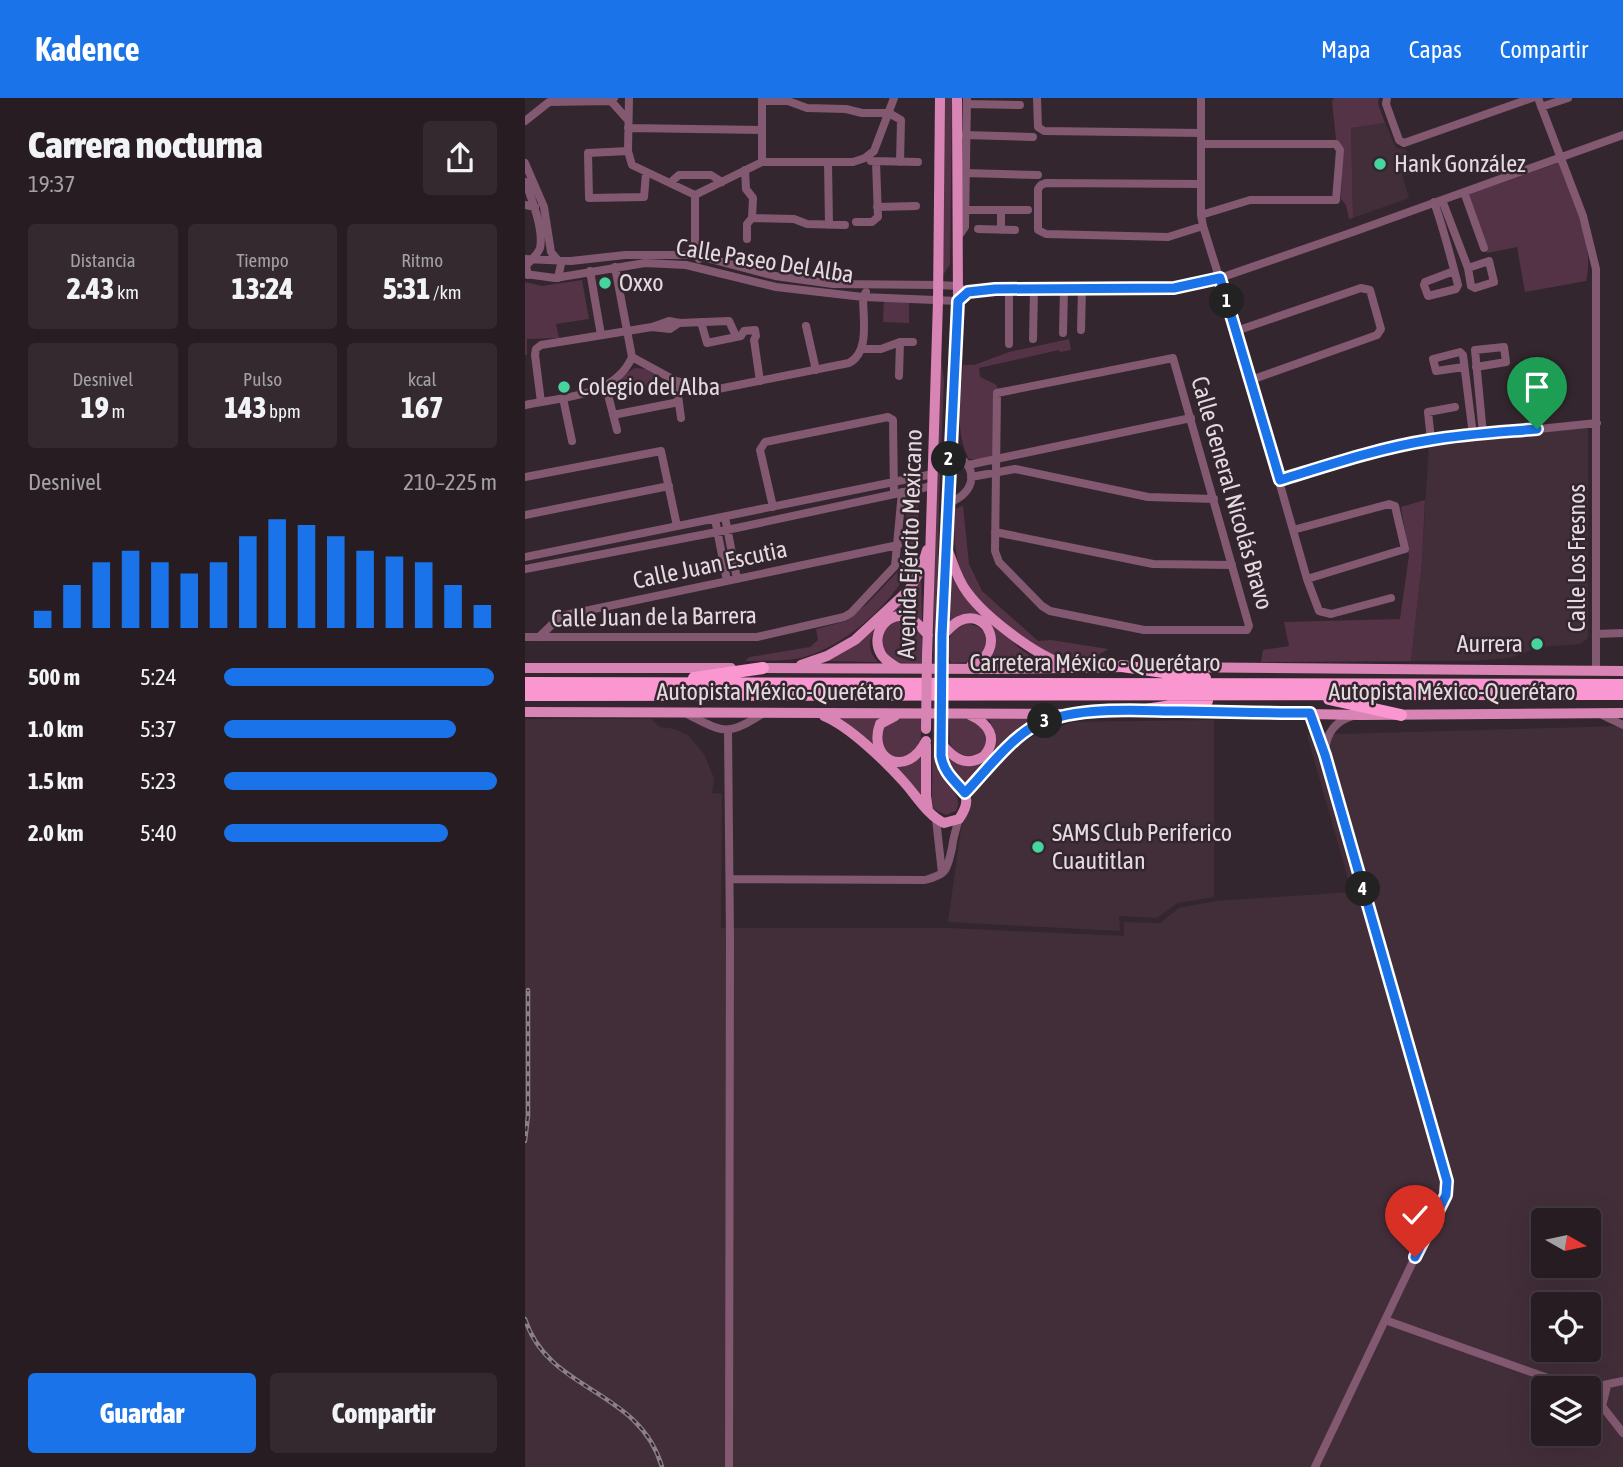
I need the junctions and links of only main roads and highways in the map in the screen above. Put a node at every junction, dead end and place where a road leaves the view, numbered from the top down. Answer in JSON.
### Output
{"nodes":[{"id":1,"x":940,"y":98,"type":"edge"},
{"id":2,"x":957,"y":98,"type":"edge"},
{"id":3,"x":931,"y":540,"type":"junction"},
{"id":4,"x":946,"y":543,"type":"junction"},
{"id":5,"x":928,"y":635,"type":"junction"},
{"id":6,"x":942,"y":636,"type":"junction"},
{"id":7,"x":1122,"y":666,"type":"junction"},
{"id":8,"x":1088,"y":667,"type":"junction"},
{"id":9,"x":525,"y":668,"type":"edge"},
{"id":10,"x":763,"y":668,"type":"junction"},
{"id":11,"x":789,"y":668,"type":"junction"},
{"id":12,"x":899,"y":669,"type":"junction"},
{"id":13,"x":964,"y":669,"type":"junction"},
{"id":14,"x":1623,"y":671,"type":"edge"},
{"id":15,"x":525,"y":684,"type":"edge"},
{"id":16,"x":632,"y":684,"type":"junction"},
{"id":17,"x":1623,"y":685,"type":"edge"},
{"id":18,"x":1237,"y":689,"type":"junction"},
{"id":19,"x":1308,"y":694,"type":"junction"},
{"id":20,"x":1623,"y":694,"type":"edge"},
{"id":21,"x":525,"y":695,"type":"edge"},
{"id":22,"x":1138,"y":711,"type":"junction"},
{"id":23,"x":525,"y":712,"type":"edge"},
{"id":24,"x":817,"y":713,"type":"junction"},
{"id":25,"x":909,"y":713,"type":"junction"},
{"id":26,"x":1073,"y":713,"type":"junction"},
{"id":27,"x":1623,"y":713,"type":"edge"},
{"id":28,"x":967,"y":714,"type":"junction"},
{"id":29,"x":1401,"y":715,"type":"junction"},
{"id":30,"x":941,"y":740,"type":"junction"},
{"id":31,"x":926,"y":741,"type":"junction"},
{"id":32,"x":965,"y":793,"type":"junction"},
{"id":33,"x":928,"y":810,"type":"junction"}],
"edges":[{"from":1,"to":3,"type":"main road","name":"Avenida Ejército Mexicano"},
{"from":2,"to":4,"type":"main road","name":"Avenida Ejército Mexicano"},
{"from":3,"to":5,"type":"main road","name":"Avenida Ejército Mexicano"},
{"from":3,"to":11,"type":"main road"},
{"from":4,"to":6,"type":"main road","name":"Avenida Ejército Mexicano"},
{"from":4,"to":8,"type":"main road"},
{"from":5,"to":12,"type":"main road"},
{"from":5,"to":31,"type":"main road","name":"Avenida Ejército Mexicano","bridge":true},
{"from":6,"to":13,"type":"main road"},
{"from":6,"to":30,"type":"main road","name":"Avenida Ejército Mexicano","bridge":true},
{"from":7,"to":8,"type":"main road","name":"Autopista México-Querétaro"},
{"from":7,"to":14,"type":"main road","name":"Autopista México-Querétaro"},
{"from":7,"to":18,"type":"highway"},
{"from":8,"to":13,"type":"main road","name":"Autopista México-Querétaro"},
{"from":9,"to":10,"type":"main road","name":"Autopista México-Querétaro"},
{"from":10,"to":11,"type":"main road","name":"Autopista México-Querétaro"},
{"from":10,"to":16,"type":"highway"},
{"from":11,"to":12,"type":"main road","name":"Autopista México-Querétaro"},
{"from":12,"to":13,"type":"main road","name":"Autopista México-Querétaro"},
{"from":15,"to":16,"type":"highway","name":"Carretera México - Querétaro"},
{"from":16,"to":18,"type":"highway","name":"Carretera México - Querétaro"},
{"from":17,"to":18,"type":"highway","name":"Carretera México - Querétaro"},
{"from":18,"to":19,"type":"highway","name":"Carretera México - Querétaro"},
{"from":18,"to":21,"type":"highway","name":"Carretera México - Querétaro"},
{"from":18,"to":22,"type":"highway"},
{"from":19,"to":20,"type":"highway","name":"Carretera México - Querétaro"},
{"from":19,"to":29,"type":"highway"},
{"from":22,"to":26,"type":"main road","name":"Autopista México-Querétaro"},
{"from":22,"to":29,"type":"main road","name":"Autopista México-Querétaro"},
{"from":23,"to":24,"type":"main road","name":"Autopista México-Querétaro"},
{"from":24,"to":25,"type":"main road","name":"Autopista México-Querétaro"},
{"from":24,"to":33,"type":"main road"},
{"from":25,"to":28,"type":"main road","name":"Autopista México-Querétaro"},
{"from":25,"to":31,"type":"main road"},
{"from":26,"to":28,"type":"main road","name":"Autopista México-Querétaro"},
{"from":26,"to":32,"type":"main road"},
{"from":27,"to":29,"type":"main road","name":"Autopista México-Querétaro"},
{"from":28,"to":30,"type":"main road"},
{"from":30,"to":32,"type":"main road","name":"Avenida Ejército Mexicano"},
{"from":31,"to":33,"type":"main road","name":"Avenida Ejército Mexicano"},
{"from":32,"to":33,"type":"main road"}]}
